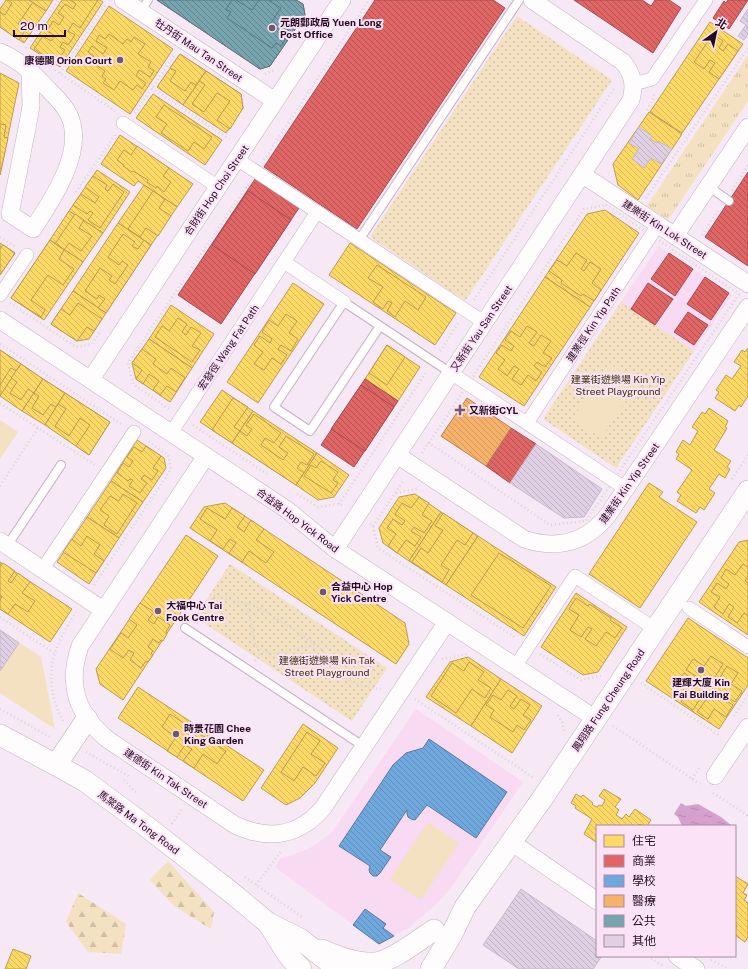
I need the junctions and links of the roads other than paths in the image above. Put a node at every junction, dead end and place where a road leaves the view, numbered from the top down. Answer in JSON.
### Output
{"nodes":[{"id":1,"x":123,"y":0,"type":"edge"},
{"id":2,"x":519,"y":0,"type":"edge"},
{"id":3,"x":532,"y":0,"type":"edge"},
{"id":4,"x":706,"y":0,"type":"edge"},
{"id":5,"x":336,"y":2,"type":"edge"},
{"id":6,"x":142,"y":10,"type":"edge"},
{"id":7,"x":0,"y":52,"type":"edge"},
{"id":8,"x":30,"y":71,"type":"junction"},
{"id":9,"x":626,"y":83,"type":"junction"},
{"id":10,"x":275,"y":101,"type":"junction"},
{"id":11,"x":124,"y":121,"type":"road end"},
{"id":12,"x":748,"y":127,"type":"edge"},
{"id":13,"x":237,"y":159,"type":"junction"},
{"id":14,"x":583,"y":175,"type":"junction"},
{"id":15,"x":708,"y":186,"type":"junction"},
{"id":16,"x":218,"y":187,"type":"junction"},
{"id":17,"x":728,"y":199,"type":"road end"},
{"id":18,"x":317,"y":212,"type":"junction"},
{"id":19,"x":658,"y":225,"type":"junction"},
{"id":20,"x":676,"y":236,"type":"junction"},
{"id":21,"x":359,"y":240,"type":"junction"},
{"id":22,"x":27,"y":255,"type":"dead end"},
{"id":23,"x":284,"y":262,"type":"junction"},
{"id":24,"x":748,"y":284,"type":"edge"},
{"id":25,"x":3,"y":298,"type":"edge"},
{"id":26,"x":344,"y":302,"type":"junction"},
{"id":27,"x":748,"y":307,"type":"edge"},
{"id":28,"x":0,"y":320,"type":"edge"},
{"id":29,"x":485,"y":323,"type":"junction"},
{"id":30,"x":380,"y":326,"type":"junction"},
{"id":31,"x":452,"y":373,"type":"junction"},
{"id":32,"x":90,"y":380,"type":"junction"},
{"id":33,"x":527,"y":423,"type":"junction"},
{"id":34,"x":134,"y":432,"type":"road end"},
{"id":35,"x":171,"y":433,"type":"junction"},
{"id":36,"x":397,"y":455,"type":"junction"},
{"id":37,"x":206,"y":456,"type":"junction"},
{"id":38,"x":61,"y":465,"type":"dead end"},
{"id":39,"x":626,"y":489,"type":"junction"},
{"id":40,"x":748,"y":491,"type":"edge"},
{"id":41,"x":3,"y":544,"type":"edge"},
{"id":42,"x":335,"y":549,"type":"junction"},
{"id":43,"x":42,"y":570,"type":"junction"},
{"id":44,"x":689,"y":608,"type":"dead end"},
{"id":45,"x":103,"y":610,"type":"junction"},
{"id":46,"x":447,"y":622,"type":"junction"},
{"id":47,"x":185,"y":628,"type":"dead end"},
{"id":48,"x":655,"y":629,"type":"junction"},
{"id":49,"x":748,"y":647,"type":"edge"},
{"id":50,"x":515,"y":667,"type":"junction"},
{"id":51,"x":87,"y":719,"type":"junction"},
{"id":52,"x":604,"y":722,"type":"junction"},
{"id":53,"x":748,"y":727,"type":"edge"},
{"id":54,"x":0,"y":735,"type":"edge"},
{"id":55,"x":364,"y":746,"type":"junction"},
{"id":56,"x":56,"y":765,"type":"junction"},
{"id":57,"x":710,"y":785,"type":"road end"},
{"id":58,"x":511,"y":842,"type":"junction"},
{"id":59,"x":596,"y":900,"type":"edge"},
{"id":60,"x":465,"y":907,"type":"junction"},
{"id":61,"x":268,"y":923,"type":"junction"},
{"id":62,"x":434,"y":930,"type":"junction"},
{"id":63,"x":300,"y":939,"type":"junction"},
{"id":64,"x":678,"y":957,"type":"edge"},
{"id":65,"x":301,"y":969,"type":"edge"},
{"id":66,"x":338,"y":969,"type":"edge"},
{"id":67,"x":401,"y":969,"type":"edge"},
{"id":68,"x":431,"y":969,"type":"edge"},
{"id":69,"x":696,"y":969,"type":"edge"}],
"edges":[{"from":1,"to":6,"type":"street","name":"牡丹街 Mau Tan Street"},
{"from":2,"to":21,"type":"lane"},
{"from":3,"to":9,"type":"street"},
{"from":4,"to":9,"type":"street"},
{"from":5,"to":10,"type":"street","name":"合財街 Hop Choi Street"},
{"from":6,"to":10,"type":"street","name":"牡丹街 Mau Tan Street"},
{"from":7,"to":8,"type":"street"},
{"from":8,"to":8,"type":"street"},
{"from":9,"to":14,"type":"street","name":"又新街 Yau San Street"},
{"from":10,"to":13,"type":"street","name":"合財街 Hop Choi Street"},
{"from":11,"to":16,"type":"street"},
{"from":12,"to":15,"type":"street"},
{"from":13,"to":16,"type":"street","name":"合財街 Hop Choi Street"},
{"from":13,"to":18,"type":"street"},
{"from":14,"to":19,"type":"street","name":"建樂街 Kin Lok Street"},
{"from":14,"to":29,"type":"street","name":"又新街 Yau San Street"},
{"from":15,"to":17,"type":"lane"},
{"from":15,"to":20,"type":"street"},
{"from":16,"to":32,"type":"street","name":"合財街 Hop Choi Street"},
{"from":18,"to":21,"type":"street"},
{"from":18,"to":23,"type":"street","name":"宏發徑 Wang Fat Path"},
{"from":19,"to":20,"type":"street","name":"建樂街 Kin Lok Street"},
{"from":19,"to":33,"type":"street","name":"建業徑 Kin Yip Path"},
{"from":20,"to":24,"type":"street","name":"建樂街 Kin Lok Street"},
{"from":21,"to":29,"type":"street"},
{"from":22,"to":25,"type":"street"},
{"from":23,"to":26,"type":"street"},
{"from":23,"to":35,"type":"street","name":"宏發徑 Wang Fat Path"},
{"from":26,"to":30,"type":"lane"},
{"from":26,"to":30,"type":"lane"},
{"from":27,"to":39,"type":"street","name":"建業街 Kin Yip Street"},
{"from":28,"to":32,"type":"street","name":"合益路 Hop Yick Road"},
{"from":29,"to":31,"type":"street","name":"又新街 Yau San Street"},
{"from":30,"to":31,"type":"lane"},
{"from":31,"to":33,"type":"street"},
{"from":31,"to":36,"type":"street","name":"又新街 Yau San Street"},
{"from":32,"to":35,"type":"street","name":"合益路 Hop Yick Road"},
{"from":33,"to":39,"type":"street"},
{"from":34,"to":43,"type":"street"},
{"from":35,"to":37,"type":"street","name":"合益路 Hop Yick Road"},
{"from":36,"to":39,"type":"street","name":"建業街 Kin Yip Street"},
{"from":36,"to":42,"type":"street","name":"又新街 Yau San Street"},
{"from":37,"to":42,"type":"street","name":"合益路 Hop Yick Road"},
{"from":37,"to":45,"type":"street","name":"建德街 Kin Tak Street"},
{"from":38,"to":41,"type":"lane"},
{"from":40,"to":48,"type":"street","name":"鳳翔路 Fung Cheung Road"},
{"from":41,"to":43,"type":"street"},
{"from":42,"to":46,"type":"street","name":"合益路 Hop Yick Road"},
{"from":43,"to":45,"type":"street"},
{"from":44,"to":49,"type":"street"},
{"from":45,"to":51,"type":"street","name":"建德街 Kin Tak Street"},
{"from":46,"to":50,"type":"street","name":"合益路 Hop Yick Road"},
{"from":46,"to":55,"type":"street","name":"建德街 Kin Tak Street"},
{"from":47,"to":55,"type":"lane"},
{"from":48,"to":50,"type":"street"},
{"from":48,"to":52,"type":"street","name":"鳳翔路 Fung Cheung Road"},
{"from":50,"to":52,"type":"street","name":"合益路 Hop Yick Road"},
{"from":51,"to":55,"type":"street","name":"建德街 Kin Tak Street"},
{"from":51,"to":56,"type":"street"},
{"from":52,"to":58,"type":"street","name":"鳳翔路 Fung Cheung Road"},
{"from":53,"to":57,"type":"street"},
{"from":54,"to":56,"type":"street","name":"馬棠路 Ma Tong Road"},
{"from":56,"to":61,"type":"street","name":"馬棠路 Ma Tong Road"},
{"from":58,"to":59,"type":"street"},
{"from":58,"to":60,"type":"street","name":"鳳翔路 Fung Cheung Road"},
{"from":60,"to":62,"type":"street","name":"鳳翔路 Fung Cheung Road"},
{"from":60,"to":68,"type":"street","name":"鳳翔路 Fung Cheung Road"},
{"from":61,"to":63,"type":"street","name":"馬棠路 Ma Tong Road"},
{"from":61,"to":65,"type":"street","name":"馬棠路 Ma Tong Road"},
{"from":62,"to":63,"type":"street"},
{"from":62,"to":67,"type":"street","name":"鳳翔路 Fung Cheung Road"},
{"from":63,"to":66,"type":"street","name":"馬棠路 Ma Tong Road"},
{"from":64,"to":69,"type":"street"}]}
